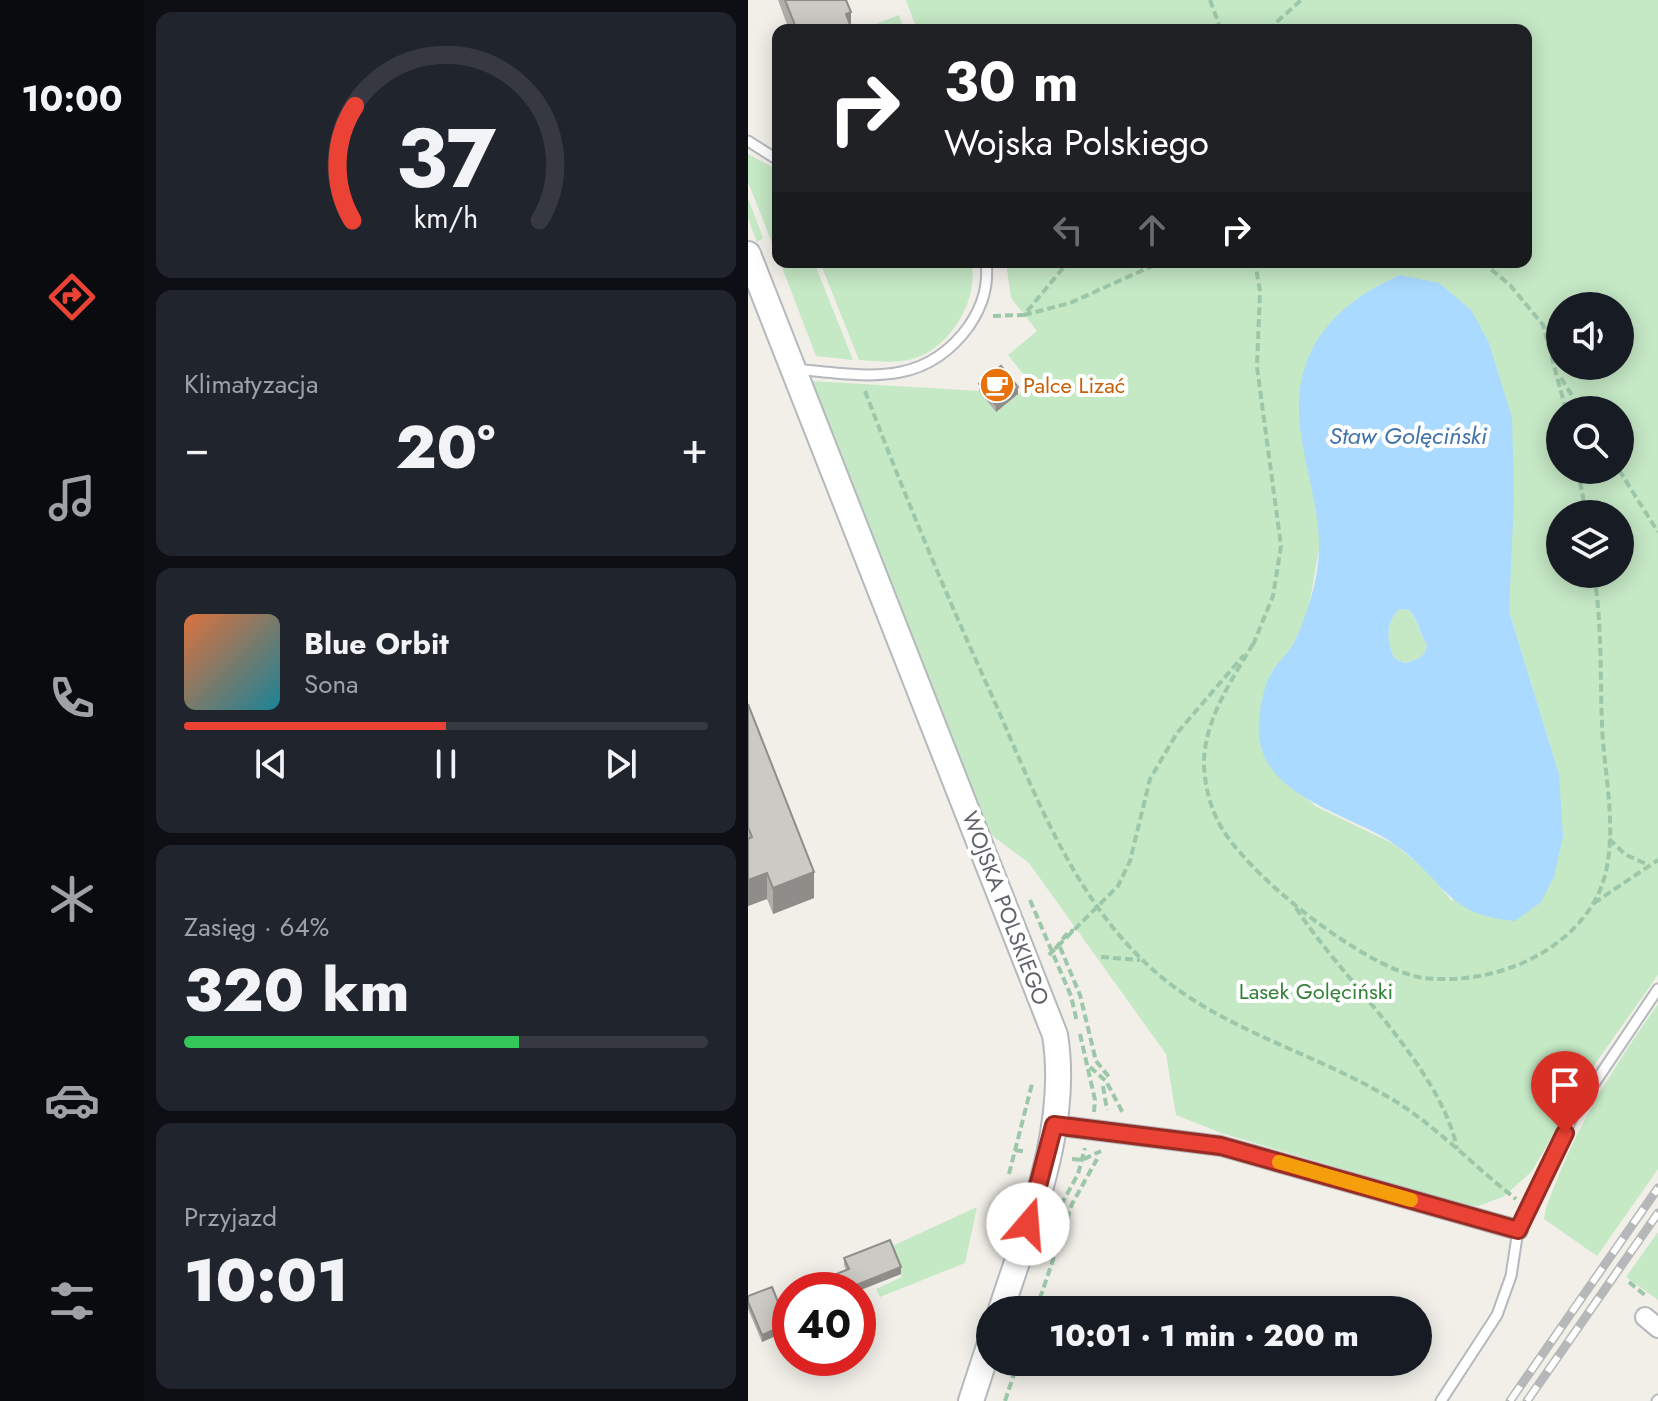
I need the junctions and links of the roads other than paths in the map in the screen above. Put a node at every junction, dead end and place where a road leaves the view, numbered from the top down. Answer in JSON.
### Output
{"nodes":[{"id":1,"x":748,"y":141,"type":"edge"},
{"id":2,"x":772,"y":156,"type":"edge"},
{"id":3,"x":748,"y":254,"type":"edge"},
{"id":4,"x":986,"y":268,"type":"edge"},
{"id":5,"x":793,"y":369,"type":"junction"},
{"id":6,"x":1658,"y":989,"type":"edge"},
{"id":7,"x":1054,"y":1125,"type":"junction"},
{"id":8,"x":1518,"y":1230,"type":"junction"},
{"id":9,"x":1005,"y":1296,"type":"edge"},
{"id":10,"x":979,"y":1376,"type":"edge"},
{"id":11,"x":971,"y":1401,"type":"edge"},
{"id":12,"x":1441,"y":1401,"type":"edge"}],
"edges":[{"from":1,"to":2,"type":"lane"},
{"from":3,"to":5,"type":"street","name":"WOJSKA POLSKIEGO"},
{"from":4,"to":5,"type":"lane"},
{"from":5,"to":7,"type":"street","name":"WOJSKA POLSKIEGO"},
{"from":6,"to":8,"type":"lane"},
{"from":7,"to":8,"type":"street"},
{"from":7,"to":9,"type":"street","name":"WOJSKA POLSKIEGO"},
{"from":8,"to":12,"type":"lane"},
{"from":10,"to":11,"type":"street"}]}
